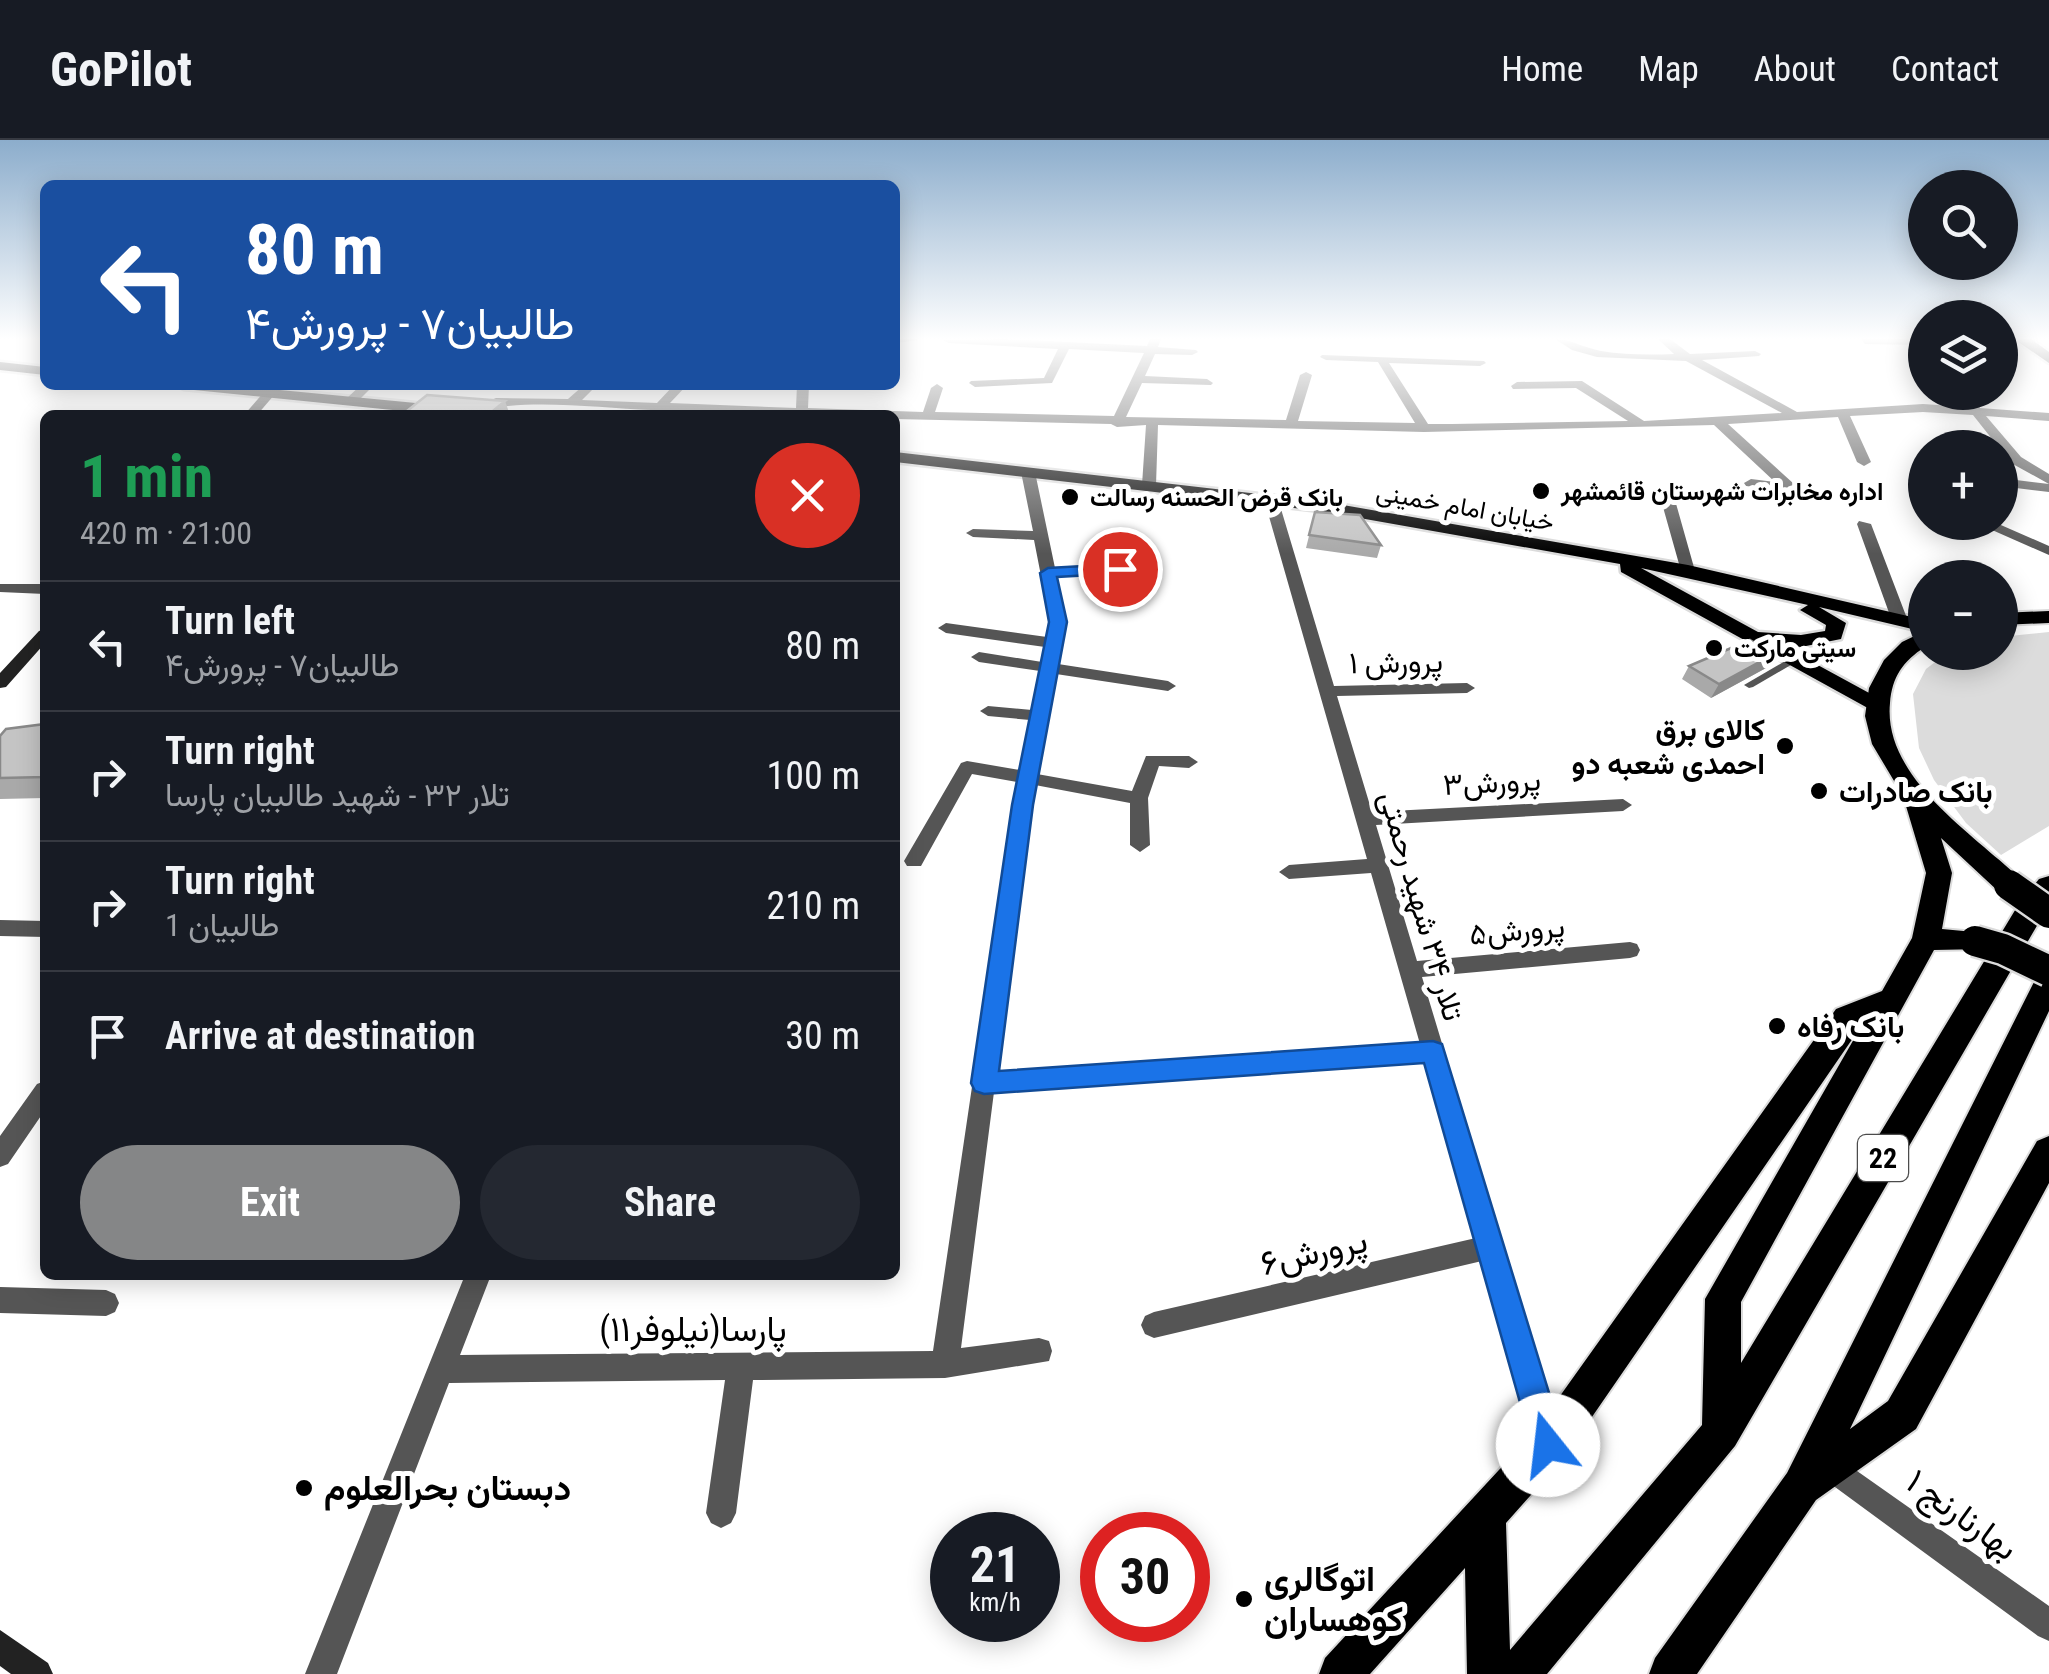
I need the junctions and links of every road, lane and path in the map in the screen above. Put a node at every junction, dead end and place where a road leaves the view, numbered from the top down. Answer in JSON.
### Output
{"nodes":[{"id":1,"x":930,"y":411,"type":"edge"},
{"id":2,"x":1124,"y":411,"type":"edge"},
{"id":3,"x":1295,"y":411,"type":"edge"},
{"id":4,"x":1413,"y":411,"type":"edge"},
{"id":5,"x":1619,"y":411,"type":"edge"},
{"id":6,"x":1786,"y":411,"type":"edge"},
{"id":7,"x":1871,"y":411,"type":"edge"},
{"id":8,"x":1955,"y":411,"type":"edge"},
{"id":9,"x":1842,"y":412,"type":"junction"},
{"id":10,"x":1973,"y":412,"type":"junction"},
{"id":11,"x":900,"y":415,"type":"edge"},
{"id":12,"x":1794,"y":415,"type":"junction"},
{"id":13,"x":928,"y":416,"type":"junction"},
{"id":14,"x":2049,"y":417,"type":"edge"},
{"id":15,"x":1716,"y":420,"type":"junction"},
{"id":16,"x":1118,"y":423,"type":"junction"},
{"id":17,"x":1152,"y":424,"type":"junction"},
{"id":18,"x":1290,"y":426,"type":"junction"},
{"id":19,"x":1642,"y":426,"type":"junction"},
{"id":20,"x":1424,"y":428,"type":"junction"},
{"id":21,"x":900,"y":458,"type":"edge"},
{"id":22,"x":1864,"y":462,"type":"dead end"},
{"id":23,"x":1028,"y":472,"type":"junction"},
{"id":24,"x":2049,"y":480,"type":"edge"},
{"id":25,"x":1751,"y":483,"type":"dead end"},
{"id":26,"x":1149,"y":484,"type":"junction"},
{"id":27,"x":2018,"y":484,"type":"edge"},
{"id":28,"x":2049,"y":488,"type":"edge"},
{"id":29,"x":1271,"y":499,"type":"junction"},
{"id":30,"x":1668,"y":500,"type":"dead end"},
{"id":31,"x":1864,"y":524,"type":"dead end"},
{"id":32,"x":973,"y":533,"type":"dead end"},
{"id":33,"x":1040,"y":536,"type":"junction"},
{"id":34,"x":2018,"y":538,"type":"edge"},
{"id":35,"x":2049,"y":551,"type":"edge"},
{"id":36,"x":1609,"y":559,"type":"junction"},
{"id":37,"x":1120,"y":569,"type":"dead end"},
{"id":38,"x":1691,"y":572,"type":"junction"},
{"id":39,"x":1048,"y":573,"type":"junction"},
{"id":40,"x":0,"y":588,"type":"edge"},
{"id":41,"x":40,"y":590,"type":"edge"},
{"id":42,"x":2049,"y":617,"type":"edge"},
{"id":43,"x":2018,"y":619,"type":"edge"},
{"id":44,"x":1900,"y":620,"type":"junction"},
{"id":45,"x":1908,"y":622,"type":"edge"},
{"id":46,"x":946,"y":628,"type":"dead end"},
{"id":47,"x":1748,"y":634,"type":"junction"},
{"id":48,"x":40,"y":639,"type":"edge"},
{"id":49,"x":1054,"y":642,"type":"junction"},
{"id":50,"x":1908,"y":646,"type":"edge"},
{"id":51,"x":979,"y":658,"type":"dead end"},
{"id":52,"x":1792,"y":660,"type":"junction"},
{"id":53,"x":1049,"y":668,"type":"junction"},
{"id":54,"x":1,"y":680,"type":"edge"},
{"id":55,"x":1749,"y":684,"type":"edge"},
{"id":56,"x":1168,"y":686,"type":"dead end"},
{"id":57,"x":1467,"y":688,"type":"dead end"},
{"id":58,"x":1327,"y":691,"type":"junction"},
{"id":59,"x":1875,"y":705,"type":"junction"},
{"id":60,"x":988,"y":711,"type":"dead end"},
{"id":61,"x":1040,"y":716,"type":"junction"},
{"id":62,"x":1189,"y":762,"type":"dead end"},
{"id":63,"x":1028,"y":777,"type":"junction"},
{"id":64,"x":1915,"y":797,"type":"junction"},
{"id":65,"x":1140,"y":798,"type":"junction"},
{"id":66,"x":1623,"y":804,"type":"dead end"},
{"id":67,"x":1364,"y":818,"type":"junction"},
{"id":68,"x":1140,"y":845,"type":"dead end"},
{"id":69,"x":914,"y":862,"type":"dead end"},
{"id":70,"x":1378,"y":865,"type":"junction"},
{"id":71,"x":1289,"y":872,"type":"dead end"},
{"id":72,"x":2049,"y":886,"type":"edge"},
{"id":73,"x":2049,"y":913,"type":"edge"},
{"id":74,"x":0,"y":928,"type":"edge"},
{"id":75,"x":40,"y":930,"type":"edge"},
{"id":76,"x":1926,"y":940,"type":"junction"},
{"id":77,"x":1630,"y":950,"type":"dead end"},
{"id":78,"x":1409,"y":970,"type":"junction"},
{"id":79,"x":2049,"y":972,"type":"edge"},
{"id":80,"x":2049,"y":980,"type":"edge"},
{"id":81,"x":1892,"y":1000,"type":"junction"},
{"id":82,"x":1433,"y":1052,"type":"junction"},
{"id":83,"x":984,"y":1083,"type":"junction"},
{"id":84,"x":40,"y":1098,"type":"edge"},
{"id":85,"x":2049,"y":1151,"type":"edge"},
{"id":86,"x":0,"y":1156,"type":"edge"},
{"id":87,"x":1490,"y":1246,"type":"junction"},
{"id":88,"x":476,"y":1280,"type":"edge"},
{"id":89,"x":0,"y":1300,"type":"edge"},
{"id":90,"x":106,"y":1303,"type":"dead end"},
{"id":91,"x":1154,"y":1325,"type":"dead end"},
{"id":92,"x":1039,"y":1352,"type":"dead end"},
{"id":93,"x":945,"y":1364,"type":"junction"},
{"id":94,"x":741,"y":1366,"type":"junction"},
{"id":95,"x":441,"y":1369,"type":"junction"},
{"id":96,"x":1722,"y":1432,"type":"junction"},
{"id":97,"x":1548,"y":1445,"type":"junction"},
{"id":98,"x":1816,"y":1477,"type":"junction"},
{"id":99,"x":722,"y":1513,"type":"dead end"},
{"id":100,"x":1485,"y":1515,"type":"junction"},
{"id":101,"x":2049,"y":1625,"type":"edge"},
{"id":102,"x":0,"y":1646,"type":"edge"},
{"id":103,"x":37,"y":1674,"type":"edge"},
{"id":104,"x":321,"y":1674,"type":"edge"},
{"id":105,"x":1340,"y":1674,"type":"edge"},
{"id":106,"x":1489,"y":1674,"type":"edge"},
{"id":107,"x":1519,"y":1674,"type":"edge"},
{"id":108,"x":1671,"y":1674,"type":"edge"}],
"edges":[{"from":1,"to":13,"type":"street"},
{"from":2,"to":16,"type":"street"},
{"from":3,"to":18,"type":"street"},
{"from":4,"to":20,"type":"street"},
{"from":5,"to":19,"type":"street"},
{"from":6,"to":12,"type":"street"},
{"from":7,"to":9,"type":"street"},
{"from":8,"to":10,"type":"street"},
{"from":9,"to":12,"type":"street"},
{"from":9,"to":22,"type":"street"},
{"from":10,"to":14,"type":"street"},
{"from":10,"to":24,"type":"street"},
{"from":11,"to":13,"type":"street"},
{"from":12,"to":15,"type":"street"},
{"from":13,"to":16,"type":"street"},
{"from":15,"to":19,"type":"street"},
{"from":15,"to":25,"type":"street"},
{"from":16,"to":17,"type":"street"},
{"from":17,"to":18,"type":"street"},
{"from":17,"to":26,"type":"street"},
{"from":18,"to":20,"type":"street"},
{"from":19,"to":20,"type":"street"},
{"from":21,"to":23,"type":"main road","name":"خیابان امام خمینی"},
{"from":23,"to":26,"type":"main road","name":"خیابان امام خمینی"},
{"from":23,"to":33,"type":"street"},
{"from":26,"to":29,"type":"main road","name":"خیابان امام خمینی"},
{"from":27,"to":28,"type":"street"},
{"from":29,"to":36,"type":"main road","name":"خیابان امام خمینی"},
{"from":29,"to":58,"type":"street","name":"تلار ۳۴ شهید رحمتی"},
{"from":30,"to":38,"type":"street"},
{"from":31,"to":44,"type":"street"},
{"from":32,"to":33,"type":"street"},
{"from":33,"to":39,"type":"street"},
{"from":34,"to":35,"type":"street"},
{"from":36,"to":38,"type":"main road","name":"خیابان امام خمینی"},
{"from":36,"to":47,"type":"main road","name":"خیابان امام خمینی"},
{"from":37,"to":39,"type":"street"},
{"from":38,"to":44,"type":"main road","name":"خیابان امام خمینی"},
{"from":38,"to":47,"type":"main road"},
{"from":39,"to":49,"type":"street"},
{"from":40,"to":41,"type":"street"},
{"from":42,"to":43,"type":"highway"},
{"from":44,"to":45,"type":"main road","name":"خیابان امام خمینی"},
{"from":46,"to":49,"type":"street"},
{"from":47,"to":52,"type":"main road","name":"خیابان امام خمینی"},
{"from":48,"to":54,"type":"main road"},
{"from":49,"to":53,"type":"street"},
{"from":50,"to":59,"type":"highway"},
{"from":51,"to":53,"type":"street"},
{"from":52,"to":55,"type":"lane"},
{"from":52,"to":59,"type":"main road","name":"خیابان امام خمینی"},
{"from":53,"to":56,"type":"street"},
{"from":53,"to":61,"type":"street"},
{"from":57,"to":58,"type":"street","name":"پرورش ۱"},
{"from":58,"to":67,"type":"street","name":"تلار ۳۴ شهید رحمتی"},
{"from":59,"to":64,"type":"highway"},
{"from":60,"to":61,"type":"street"},
{"from":61,"to":63,"type":"street"},
{"from":62,"to":65,"type":"street"},
{"from":63,"to":65,"type":"street"},
{"from":63,"to":69,"type":"street"},
{"from":63,"to":83,"type":"street"},
{"from":64,"to":73,"type":"highway","bridge":true},
{"from":64,"to":76,"type":"highway"},
{"from":65,"to":68,"type":"street"},
{"from":66,"to":67,"type":"street","name":"پرورش۳"},
{"from":67,"to":70,"type":"street","name":"تلار ۳۴ شهید رحمتی"},
{"from":70,"to":71,"type":"street"},
{"from":70,"to":78,"type":"street","name":"تلار ۳۴ شهید رحمتی"},
{"from":72,"to":96,"type":"highway","number":"22"},
{"from":74,"to":75,"type":"street"},
{"from":76,"to":79,"type":"highway","bridge":true},
{"from":76,"to":81,"type":"highway"},
{"from":77,"to":78,"type":"street","name":"پرورش۵"},
{"from":78,"to":82,"type":"street","name":"تلار ۳۴ شهید رحمتی"},
{"from":80,"to":98,"type":"highway","number":"22"},
{"from":81,"to":96,"type":"highway"},
{"from":81,"to":97,"type":"highway"},
{"from":82,"to":83,"type":"street"},
{"from":82,"to":87,"type":"street","name":"تلار ۳۴ شهید رحمتی"},
{"from":83,"to":93,"type":"street"},
{"from":84,"to":86,"type":"street"},
{"from":85,"to":98,"type":"highway"},
{"from":87,"to":91,"type":"street","name":"پرورش۶"},
{"from":87,"to":97,"type":"street","name":"تلار ۳۴ شهید رحمتی"},
{"from":88,"to":95,"type":"street"},
{"from":89,"to":90,"type":"street"},
{"from":92,"to":93,"type":"street","name":"پارسا(نیلوفر۱۱)"},
{"from":93,"to":94,"type":"street","name":"پارسا(نیلوفر۱۱)"},
{"from":94,"to":95,"type":"street","name":"پارسا(نیلوفر۱۱)"},
{"from":94,"to":99,"type":"street"},
{"from":95,"to":104,"type":"street"},
{"from":96,"to":107,"type":"highway","number":"22"},
{"from":97,"to":100,"type":"highway"},
{"from":98,"to":101,"type":"street","name":"بهارنارنج ۱"},
{"from":98,"to":108,"type":"highway","number":"22"},
{"from":100,"to":105,"type":"highway"},
{"from":100,"to":106,"type":"highway"},
{"from":102,"to":103,"type":"main road"}]}
